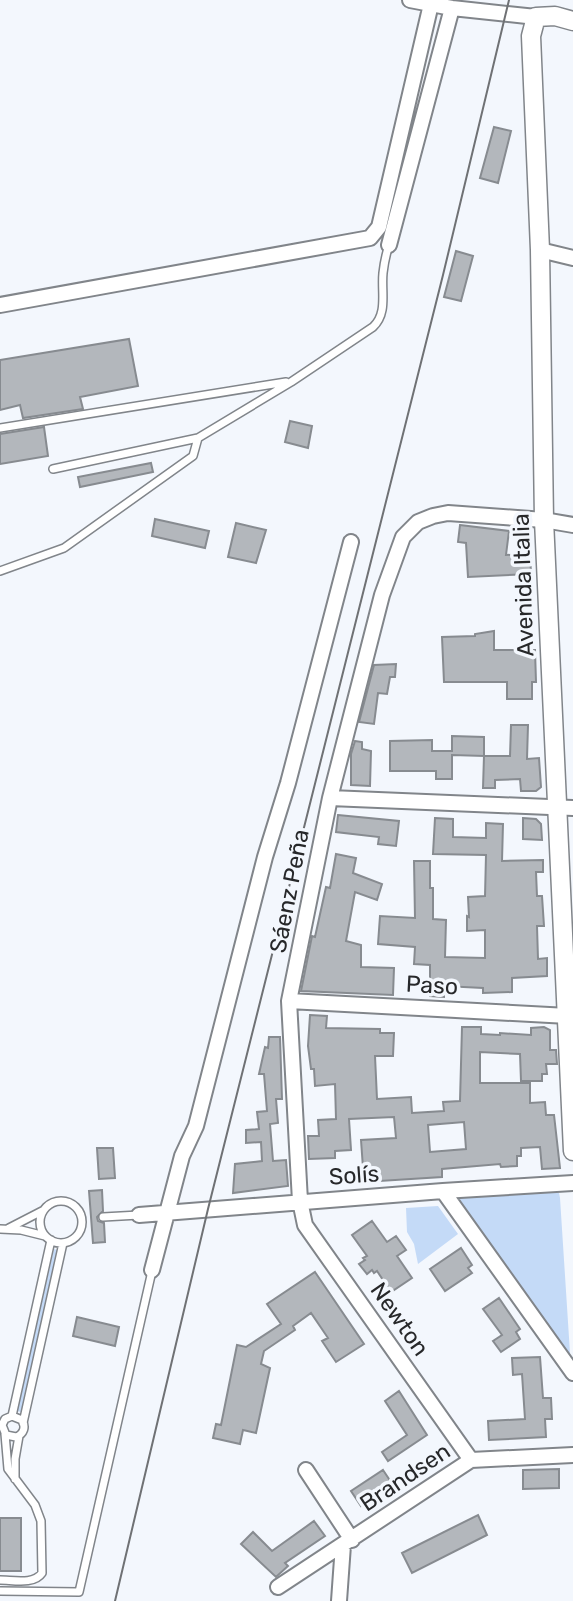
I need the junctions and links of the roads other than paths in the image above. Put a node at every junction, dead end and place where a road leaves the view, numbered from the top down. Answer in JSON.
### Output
{"nodes":[{"id":1,"x":410,"y":0,"type":"edge"},
{"id":2,"x":431,"y":4,"type":"junction"},
{"id":3,"x":452,"y":8,"type":"junction"},
{"id":4,"x":536,"y":17,"type":"junction"},
{"id":5,"x":573,"y":21,"type":"edge"},
{"id":6,"x":389,"y":245,"type":"joint"},
{"id":7,"x":540,"y":250,"type":"junction"},
{"id":8,"x":573,"y":258,"type":"edge"},
{"id":9,"x":0,"y":305,"type":"edge"},
{"id":10,"x":291,"y":382,"type":"junction"},
{"id":11,"x":0,"y":428,"type":"edge"},
{"id":12,"x":198,"y":438,"type":"junction"},
{"id":13,"x":53,"y":469,"type":"dead end"},
{"id":14,"x":544,"y":520,"type":"junction"},
{"id":15,"x":573,"y":525,"type":"edge"},
{"id":16,"x":351,"y":542,"type":"dead end"},
{"id":17,"x":0,"y":571,"type":"edge"},
{"id":18,"x":330,"y":798,"type":"junction"},
{"id":19,"x":565,"y":807,"type":"edge"},
{"id":20,"x":289,"y":1001,"type":"junction"},
{"id":21,"x":571,"y":1017,"type":"edge"},
{"id":22,"x":573,"y":1151,"type":"edge"},
{"id":23,"x":573,"y":1183,"type":"edge"},
{"id":24,"x":443,"y":1191,"type":"junction"},
{"id":25,"x":300,"y":1202,"type":"junction"},
{"id":26,"x":43,"y":1210,"type":"junction"},
{"id":27,"x":168,"y":1212,"type":"junction"},
{"id":28,"x":139,"y":1215,"type":"joint"},
{"id":29,"x":103,"y":1217,"type":"dead end"},
{"id":30,"x":91,"y":1218,"type":"dead end"},
{"id":31,"x":82,"y":1219,"type":"junction"},
{"id":32,"x":4,"y":1229,"type":"edge"},
{"id":33,"x":48,"y":1238,"type":"junction"},
{"id":34,"x":63,"y":1243,"type":"junction"},
{"id":35,"x":152,"y":1270,"type":"joint"},
{"id":36,"x":573,"y":1373,"type":"edge"},
{"id":37,"x":12,"y":1416,"type":"junction"},
{"id":38,"x":23,"y":1423,"type":"junction"},
{"id":39,"x":1,"y":1425,"type":"edge"},
{"id":40,"x":5,"y":1434,"type":"junction"},
{"id":41,"x":19,"y":1436,"type":"junction"},
{"id":42,"x":573,"y":1455,"type":"edge"},
{"id":43,"x":471,"y":1460,"type":"junction"},
{"id":44,"x":306,"y":1470,"type":"dead end"},
{"id":45,"x":15,"y":1480,"type":"junction"},
{"id":46,"x":348,"y":1542,"type":"junction"},
{"id":47,"x":0,"y":1580,"type":"edge"},
{"id":48,"x":278,"y":1587,"type":"dead end"},
{"id":49,"x":0,"y":1591,"type":"edge"},
{"id":50,"x":339,"y":1601,"type":"edge"}],
"edges":[{"from":1,"to":2,"type":"street"},
{"from":2,"to":3,"type":"street"},
{"from":2,"to":9,"type":"street"},
{"from":3,"to":4,"type":"street"},
{"from":3,"to":6,"type":"street"},
{"from":4,"to":5,"type":"street"},
{"from":4,"to":7,"type":"street","name":"Avenida Italia"},
{"from":6,"to":10,"type":"lane"},
{"from":7,"to":8,"type":"street"},
{"from":7,"to":14,"type":"street","name":"Avenida Italia"},
{"from":10,"to":11,"type":"lane"},
{"from":10,"to":12,"type":"lane"},
{"from":12,"to":13,"type":"lane"},
{"from":12,"to":17,"type":"lane"},
{"from":14,"to":15,"type":"street"},
{"from":14,"to":18,"type":"street","name":"Sáenz Peña"},
{"from":14,"to":19,"type":"street","name":"Avenida Italia"},
{"from":16,"to":27,"type":"street"},
{"from":18,"to":19,"type":"street"},
{"from":18,"to":20,"type":"street","name":"Sáenz Peña"},
{"from":19,"to":21,"type":"street","name":"Avenida Italia"},
{"from":20,"to":21,"type":"street","name":"Paso"},
{"from":20,"to":25,"type":"street","name":"Sáenz Peña"},
{"from":21,"to":22,"type":"street","name":"Avenida Italia"},
{"from":23,"to":24,"type":"street","name":"Solís"},
{"from":24,"to":25,"type":"street","name":"Solís"},
{"from":24,"to":36,"type":"street"},
{"from":25,"to":27,"type":"street","name":"Solís"},
{"from":25,"to":43,"type":"street","name":"Newton"},
{"from":26,"to":31,"type":"lane"},
{"from":26,"to":32,"type":"lane"},
{"from":26,"to":33,"type":"lane"},
{"from":27,"to":28,"type":"street","name":"Solís"},
{"from":27,"to":35,"type":"street"},
{"from":28,"to":29,"type":"lane"},
{"from":30,"to":31,"type":"lane"},
{"from":31,"to":34,"type":"lane"},
{"from":32,"to":33,"type":"lane"},
{"from":33,"to":34,"type":"lane"},
{"from":33,"to":37,"type":"lane"},
{"from":34,"to":38,"type":"lane"},
{"from":35,"to":49,"type":"lane"},
{"from":37,"to":38,"type":"lane"},
{"from":37,"to":39,"type":"lane"},
{"from":38,"to":41,"type":"lane"},
{"from":39,"to":40,"type":"lane"},
{"from":40,"to":41,"type":"lane"},
{"from":40,"to":45,"type":"lane"},
{"from":41,"to":45,"type":"lane"},
{"from":42,"to":43,"type":"street","name":"Brandsen"},
{"from":43,"to":46,"type":"street","name":"Brandsen"},
{"from":44,"to":46,"type":"street"},
{"from":45,"to":47,"type":"lane"},
{"from":46,"to":48,"type":"street","name":"Brandsen"},
{"from":46,"to":50,"type":"street"}]}
